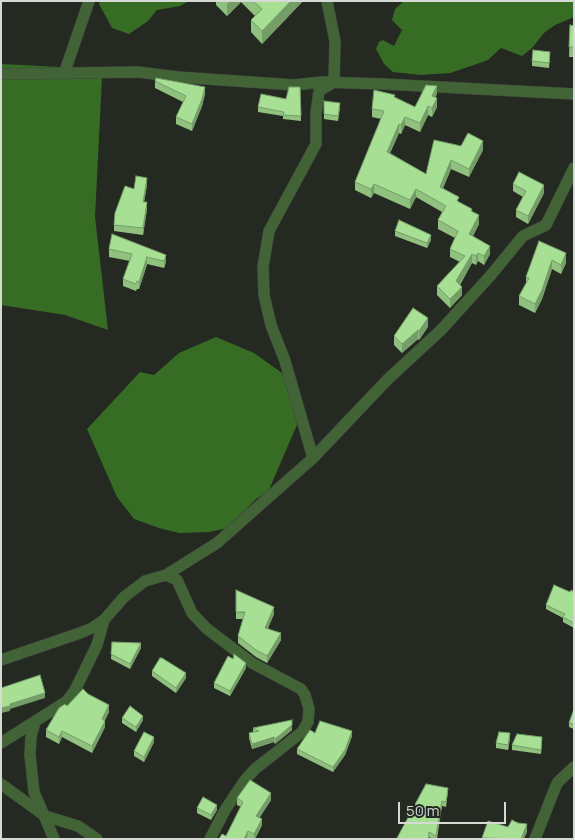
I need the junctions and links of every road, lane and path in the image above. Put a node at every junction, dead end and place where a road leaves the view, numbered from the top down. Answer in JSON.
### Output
{"nodes":[{"id":1,"x":90,"y":1,"type":"edge"},
{"id":2,"x":327,"y":1,"type":"edge"},
{"id":3,"x":1,"y":74,"type":"edge"},
{"id":4,"x":64,"y":74,"type":"junction"},
{"id":5,"x":334,"y":82,"type":"junction"},
{"id":6,"x":574,"y":94,"type":"edge"},
{"id":7,"x":574,"y":168,"type":"edge"},
{"id":8,"x":313,"y":458,"type":"junction"},
{"id":9,"x":166,"y":575,"type":"junction"},
{"id":10,"x":104,"y":620,"type":"junction"},
{"id":11,"x":1,"y":660,"type":"edge"},
{"id":12,"x":35,"y":722,"type":"junction"},
{"id":13,"x":1,"y":743,"type":"edge"},
{"id":14,"x":574,"y":767,"type":"edge"},
{"id":15,"x":1,"y":784,"type":"edge"},
{"id":16,"x":45,"y":816,"type":"junction"},
{"id":17,"x":54,"y":839,"type":"edge"},
{"id":18,"x":98,"y":839,"type":"edge"},
{"id":19,"x":210,"y":839,"type":"edge"},
{"id":20,"x":535,"y":839,"type":"edge"}],
"edges":[{"from":1,"to":4,"type":"street"},
{"from":2,"to":5,"type":"street"},
{"from":3,"to":4,"type":"street"},
{"from":4,"to":5,"type":"street"},
{"from":5,"to":6,"type":"street"},
{"from":5,"to":8,"type":"street"},
{"from":7,"to":8,"type":"street"},
{"from":8,"to":9,"type":"street"},
{"from":9,"to":10,"type":"street"},
{"from":9,"to":19,"type":"street"},
{"from":10,"to":11,"type":"street"},
{"from":10,"to":12,"type":"street"},
{"from":12,"to":13,"type":"street"},
{"from":12,"to":16,"type":"street"},
{"from":14,"to":20,"type":"street"},
{"from":15,"to":16,"type":"street"},
{"from":16,"to":17,"type":"street"},
{"from":16,"to":18,"type":"street"}]}
